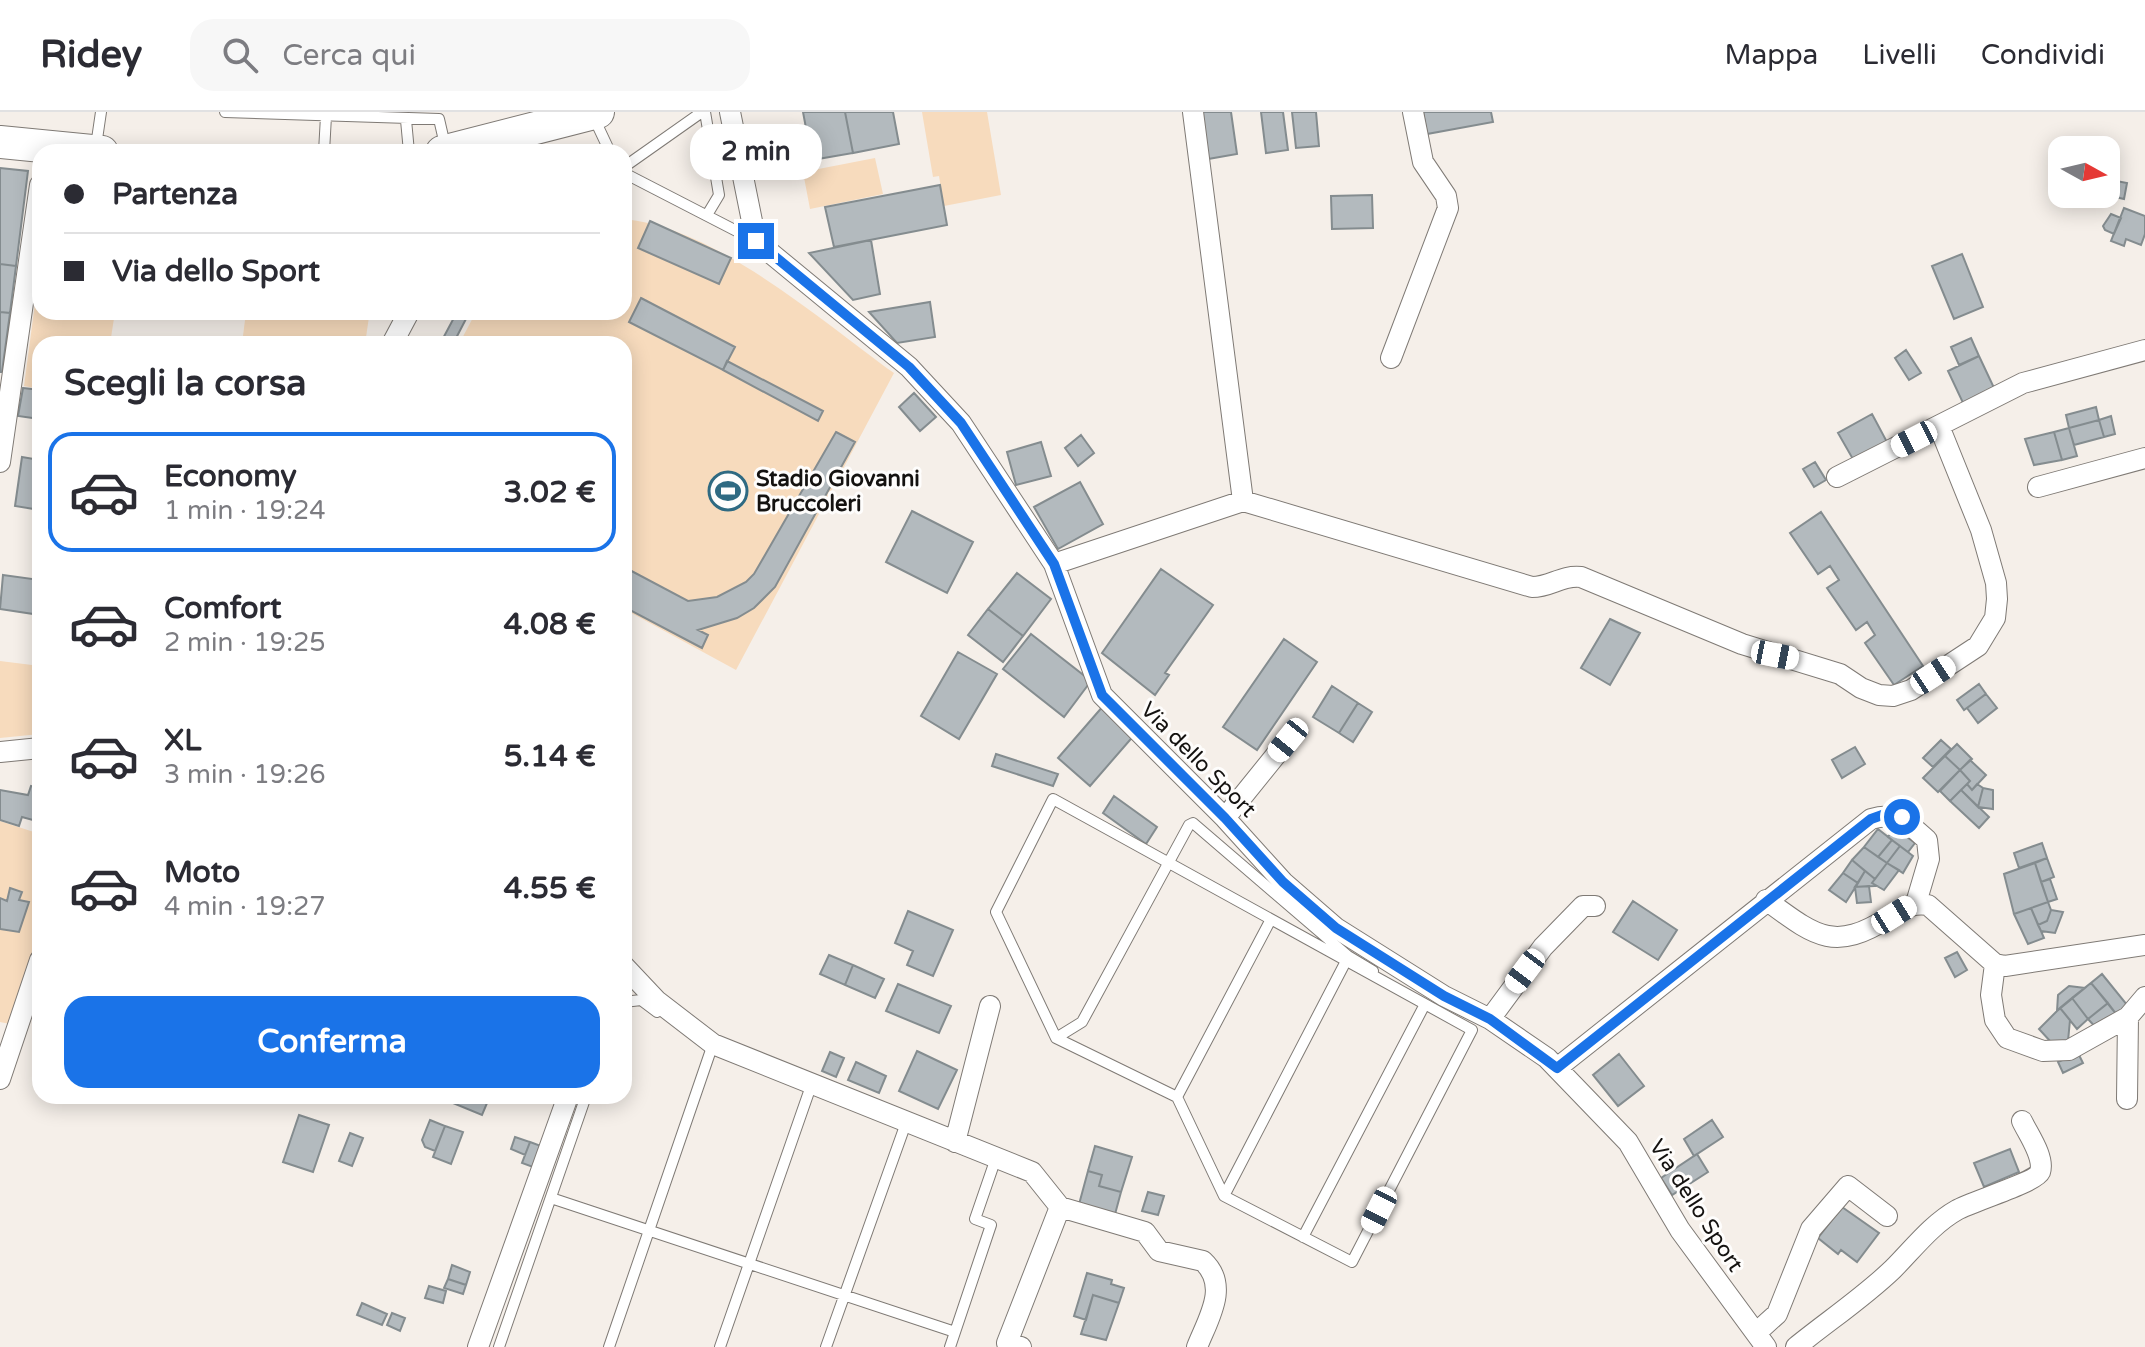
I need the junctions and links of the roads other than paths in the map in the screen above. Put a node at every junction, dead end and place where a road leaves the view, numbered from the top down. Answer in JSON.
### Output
{"nodes":[{"id":1,"x":101,"y":112,"type":"edge"},
{"id":2,"x":225,"y":112,"type":"edge"},
{"id":3,"x":703,"y":112,"type":"edge"},
{"id":4,"x":730,"y":112,"type":"edge"},
{"id":5,"x":1193,"y":112,"type":"edge"},
{"id":6,"x":1413,"y":112,"type":"edge"},
{"id":7,"x":595,"y":113,"type":"edge"},
{"id":8,"x":326,"y":116,"type":"junction"},
{"id":9,"x":406,"y":120,"type":"junction"},
{"id":10,"x":0,"y":142,"type":"edge"},
{"id":11,"x":96,"y":144,"type":"edge"},
{"id":12,"x":324,"y":144,"type":"edge"},
{"id":13,"x":408,"y":144,"type":"edge"},
{"id":14,"x":444,"y":144,"type":"edge"},
{"id":15,"x":503,"y":144,"type":"edge"},
{"id":16,"x":607,"y":144,"type":"edge"},
{"id":17,"x":32,"y":148,"type":"edge"},
{"id":18,"x":632,"y":164,"type":"edge"},
{"id":19,"x":632,"y":174,"type":"edge"},
{"id":20,"x":707,"y":215,"type":"junction"},
{"id":21,"x":32,"y":230,"type":"edge"},
{"id":22,"x":756,"y":241,"type":"junction"},
{"id":23,"x":2145,"y":350,"type":"edge"},
{"id":24,"x":1391,"y":358,"type":"dead end"},
{"id":25,"x":6,"y":378,"type":"edge"},
{"id":26,"x":1939,"y":426,"type":"junction"},
{"id":27,"x":2145,"y":458,"type":"edge"},
{"id":28,"x":0,"y":462,"type":"edge"},
{"id":29,"x":1837,"y":477,"type":"dead end"},
{"id":30,"x":2038,"y":487,"type":"dead end"},
{"id":31,"x":1243,"y":501,"type":"junction"},
{"id":32,"x":1054,"y":564,"type":"junction"},
{"id":33,"x":1288,"y":740,"type":"dead end"},
{"id":34,"x":32,"y":749,"type":"edge"},
{"id":35,"x":0,"y":752,"type":"edge"},
{"id":36,"x":1225,"y":818,"type":"junction"},
{"id":37,"x":1166,"y":863,"type":"junction"},
{"id":38,"x":1766,"y":900,"type":"junction"},
{"id":39,"x":1916,"y":903,"type":"junction"},
{"id":40,"x":1595,"y":906,"type":"dead end"},
{"id":41,"x":1270,"y":921,"type":"junction"},
{"id":42,"x":2145,"y":945,"type":"edge"},
{"id":43,"x":1345,"y":963,"type":"junction"},
{"id":44,"x":1995,"y":964,"type":"junction"},
{"id":45,"x":632,"y":974,"type":"edge"},
{"id":46,"x":1411,"y":976,"type":"junction"},
{"id":47,"x":32,"y":980,"type":"edge"},
{"id":48,"x":2145,"y":997,"type":"edge"},
{"id":49,"x":632,"y":1001,"type":"edge"},
{"id":50,"x":990,"y":1006,"type":"dead end"},
{"id":51,"x":1424,"y":1006,"type":"junction"},
{"id":52,"x":2128,"y":1017,"type":"junction"},
{"id":53,"x":1490,"y":1019,"type":"junction"},
{"id":54,"x":1056,"y":1038,"type":"junction"},
{"id":55,"x":6,"y":1044,"type":"edge"},
{"id":56,"x":712,"y":1048,"type":"junction"},
{"id":57,"x":1557,"y":1068,"type":"junction"},
{"id":58,"x":0,"y":1079,"type":"edge"},
{"id":59,"x":811,"y":1086,"type":"junction"},
{"id":60,"x":1177,"y":1097,"type":"junction"},
{"id":61,"x":2127,"y":1099,"type":"dead end"},
{"id":62,"x":565,"y":1104,"type":"edge"},
{"id":63,"x":583,"y":1104,"type":"edge"},
{"id":64,"x":2022,"y":1121,"type":"dead end"},
{"id":65,"x":906,"y":1123,"type":"junction"},
{"id":66,"x":955,"y":1142,"type":"junction"},
{"id":67,"x":996,"y":1158,"type":"junction"},
{"id":68,"x":1224,"y":1196,"type":"junction"},
{"id":69,"x":551,"y":1198,"type":"junction"},
{"id":70,"x":1060,"y":1207,"type":"junction"},
{"id":71,"x":1887,"y":1216,"type":"dead end"},
{"id":72,"x":649,"y":1231,"type":"junction"},
{"id":73,"x":1303,"y":1237,"type":"junction"},
{"id":74,"x":749,"y":1264,"type":"junction"},
{"id":75,"x":845,"y":1295,"type":"junction"},
{"id":76,"x":955,"y":1332,"type":"junction"},
{"id":77,"x":1761,"y":1340,"type":"edge"},
{"id":78,"x":478,"y":1347,"type":"edge"},
{"id":79,"x":499,"y":1347,"type":"edge"},
{"id":80,"x":609,"y":1347,"type":"edge"},
{"id":81,"x":720,"y":1347,"type":"edge"},
{"id":82,"x":826,"y":1347,"type":"edge"},
{"id":83,"x":950,"y":1347,"type":"edge"},
{"id":84,"x":1021,"y":1347,"type":"edge"},
{"id":85,"x":1197,"y":1347,"type":"edge"},
{"id":86,"x":1796,"y":1347,"type":"edge"}],
"edges":[{"from":1,"to":11,"type":"lane"},
{"from":2,"to":8,"type":"lane"},
{"from":3,"to":18,"type":"lane"},
{"from":3,"to":20,"type":"lane"},
{"from":4,"to":22,"type":"street"},
{"from":5,"to":31,"type":"street"},
{"from":6,"to":24,"type":"street"},
{"from":7,"to":15,"type":"main road"},
{"from":7,"to":16,"type":"lane"},
{"from":8,"to":9,"type":"lane"},
{"from":8,"to":12,"type":"lane"},
{"from":9,"to":13,"type":"lane"},
{"from":9,"to":14,"type":"lane"},
{"from":10,"to":17,"type":"main road"},
{"from":19,"to":20,"type":"lane"},
{"from":20,"to":22,"type":"lane"},
{"from":21,"to":25,"type":"street"},
{"from":22,"to":32,"type":"street","name":"Via dello Sport"},
{"from":23,"to":26,"type":"street"},
{"from":25,"to":28,"type":"street"},
{"from":26,"to":29,"type":"street"},
{"from":26,"to":31,"type":"street"},
{"from":27,"to":30,"type":"street"},
{"from":31,"to":32,"type":"street"},
{"from":32,"to":36,"type":"street","name":"Via dello Sport"},
{"from":33,"to":36,"type":"street"},
{"from":34,"to":35,"type":"street"},
{"from":36,"to":46,"type":"street","name":"Via dello Sport"},
{"from":37,"to":41,"type":"lane"},
{"from":37,"to":46,"type":"lane"},
{"from":37,"to":54,"type":"lane"},
{"from":37,"to":54,"type":"lane"},
{"from":38,"to":39,"type":"street"},
{"from":38,"to":39,"type":"street"},
{"from":38,"to":57,"type":"street"},
{"from":39,"to":44,"type":"street"},
{"from":40,"to":53,"type":"street"},
{"from":41,"to":43,"type":"lane"},
{"from":41,"to":60,"type":"lane"},
{"from":42,"to":44,"type":"street"},
{"from":43,"to":51,"type":"lane"},
{"from":43,"to":68,"type":"lane"},
{"from":44,"to":52,"type":"street"},
{"from":45,"to":56,"type":"street"},
{"from":46,"to":53,"type":"street","name":"Via dello Sport"},
{"from":47,"to":55,"type":"street"},
{"from":48,"to":52,"type":"street"},
{"from":49,"to":56,"type":"lane"},
{"from":50,"to":66,"type":"street"},
{"from":51,"to":73,"type":"lane"},
{"from":51,"to":73,"type":"lane"},
{"from":52,"to":61,"type":"street"},
{"from":53,"to":57,"type":"street","name":"Via dello Sport"},
{"from":54,"to":60,"type":"lane"},
{"from":55,"to":58,"type":"street"},
{"from":56,"to":59,"type":"street"},
{"from":56,"to":72,"type":"lane"},
{"from":57,"to":77,"type":"street","name":"Via dello Sport"},
{"from":59,"to":65,"type":"street"},
{"from":59,"to":74,"type":"lane"},
{"from":60,"to":68,"type":"lane"},
{"from":62,"to":78,"type":"street"},
{"from":63,"to":69,"type":"lane"},
{"from":64,"to":86,"type":"street"},
{"from":65,"to":66,"type":"street"},
{"from":65,"to":75,"type":"lane"},
{"from":66,"to":67,"type":"street"},
{"from":67,"to":70,"type":"street"},
{"from":67,"to":76,"type":"lane"},
{"from":68,"to":73,"type":"lane"},
{"from":69,"to":72,"type":"lane"},
{"from":69,"to":79,"type":"lane"},
{"from":70,"to":84,"type":"street"},
{"from":70,"to":85,"type":"street"},
{"from":71,"to":77,"type":"street"},
{"from":72,"to":74,"type":"lane"},
{"from":72,"to":80,"type":"lane"},
{"from":74,"to":75,"type":"lane"},
{"from":74,"to":81,"type":"lane"},
{"from":75,"to":76,"type":"lane"},
{"from":75,"to":82,"type":"lane"},
{"from":76,"to":83,"type":"lane"}]}
